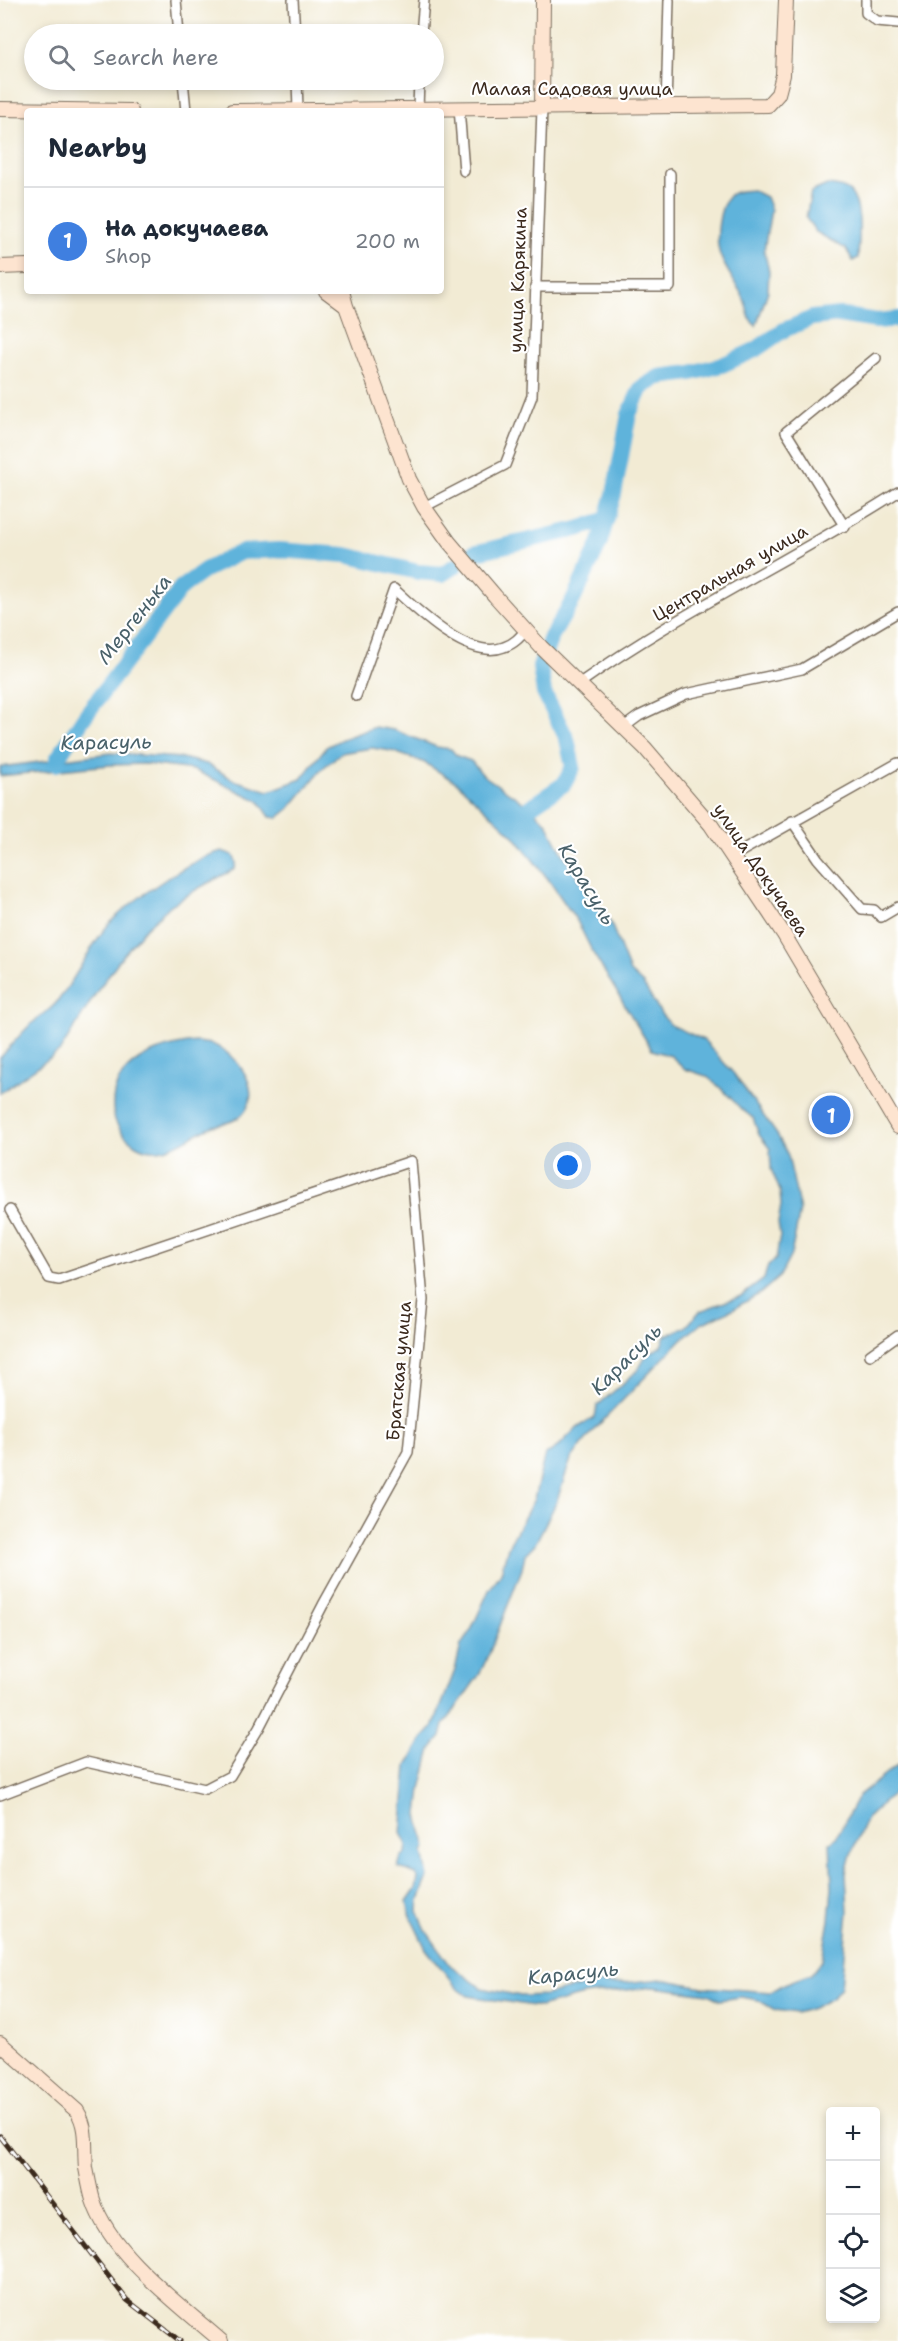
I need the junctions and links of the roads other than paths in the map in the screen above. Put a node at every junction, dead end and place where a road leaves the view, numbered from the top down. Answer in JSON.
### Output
{"nodes":[{"id":1,"x":176,"y":0,"type":"edge"},
{"id":2,"x":293,"y":0,"type":"edge"},
{"id":3,"x":424,"y":0,"type":"edge"},
{"id":4,"x":543,"y":0,"type":"edge"},
{"id":5,"x":669,"y":0,"type":"edge"},
{"id":6,"x":786,"y":0,"type":"edge"},
{"id":7,"x":866,"y":0,"type":"edge"},
{"id":8,"x":898,"y":23,"type":"edge"},
{"id":9,"x":178,"y":24,"type":"edge"},
{"id":10,"x":294,"y":24,"type":"edge"},
{"id":11,"x":422,"y":24,"type":"edge"},
{"id":12,"x":184,"y":90,"type":"edge"},
{"id":13,"x":297,"y":90,"type":"edge"},
{"id":14,"x":419,"y":90,"type":"edge"},
{"id":15,"x":0,"y":108,"type":"edge"},
{"id":16,"x":186,"y":108,"type":"edge"},
{"id":17,"x":298,"y":108,"type":"edge"},
{"id":18,"x":418,"y":108,"type":"joint"},
{"id":19,"x":459,"y":108,"type":"junction"},
{"id":20,"x":542,"y":108,"type":"junction"},
{"id":21,"x":666,"y":108,"type":"junction"},
{"id":22,"x":24,"y":109,"type":"edge"},
{"id":23,"x":464,"y":171,"type":"dead end"},
{"id":24,"x":670,"y":174,"type":"dead end"},
{"id":25,"x":24,"y":266,"type":"edge"},
{"id":26,"x":0,"y":267,"type":"edge"},
{"id":27,"x":535,"y":287,"type":"junction"},
{"id":28,"x":330,"y":294,"type":"edge"},
{"id":29,"x":343,"y":294,"type":"edge"},
{"id":30,"x":346,"y":306,"type":"junction"},
{"id":31,"x":876,"y":358,"type":"dead end"},
{"id":32,"x":898,"y":492,"type":"edge"},
{"id":33,"x":424,"y":507,"type":"junction"},
{"id":34,"x":844,"y":527,"type":"junction"},
{"id":35,"x":898,"y":612,"type":"edge"},
{"id":36,"x":526,"y":630,"type":"junction"},
{"id":37,"x":580,"y":683,"type":"junction"},
{"id":38,"x":356,"y":696,"type":"dead end"},
{"id":39,"x":624,"y":727,"type":"junction"},
{"id":40,"x":898,"y":763,"type":"edge"},
{"id":41,"x":792,"y":822,"type":"junction"},
{"id":42,"x":733,"y":856,"type":"junction"},
{"id":43,"x":898,"y":907,"type":"edge"},
{"id":44,"x":898,"y":1127,"type":"edge"},
{"id":45,"x":10,"y":1210,"type":"dead end"},
{"id":46,"x":898,"y":1335,"type":"edge"},
{"id":47,"x":870,"y":1355,"type":"dead end"},
{"id":48,"x":0,"y":1795,"type":"edge"},
{"id":49,"x":0,"y":2043,"type":"edge"},
{"id":50,"x":221,"y":2341,"type":"edge"}],
"edges":[{"from":1,"to":9,"type":"street"},
{"from":2,"to":10,"type":"street"},
{"from":3,"to":11,"type":"street"},
{"from":4,"to":20,"type":"main road","name":"улица Карякина"},
{"from":5,"to":21,"type":"street"},
{"from":6,"to":21,"type":"main road","name":"Малая Садовая улица"},
{"from":7,"to":8,"type":"street"},
{"from":12,"to":16,"type":"street"},
{"from":13,"to":17,"type":"street"},
{"from":14,"to":18,"type":"street"},
{"from":15,"to":22,"type":"main road"},
{"from":18,"to":19,"type":"main road","name":"Малая Садовая улица"},
{"from":19,"to":20,"type":"main road","name":"Малая Садовая улица"},
{"from":19,"to":23,"type":"street"},
{"from":20,"to":21,"type":"main road","name":"Малая Садовая улица"},
{"from":20,"to":27,"type":"street","name":"улица Карякина"},
{"from":24,"to":27,"type":"street"},
{"from":25,"to":26,"type":"main road"},
{"from":27,"to":33,"type":"street","name":"улица Карякина"},
{"from":28,"to":30,"type":"main road"},
{"from":29,"to":30,"type":"main road","name":"улица Докучаева"},
{"from":30,"to":33,"type":"main road","name":"улица Докучаева"},
{"from":31,"to":34,"type":"street"},
{"from":32,"to":34,"type":"street","name":"Центральная улица"},
{"from":33,"to":36,"type":"main road","name":"улица Докучаева"},
{"from":34,"to":37,"type":"street","name":"Центральная улица"},
{"from":35,"to":39,"type":"street"},
{"from":36,"to":37,"type":"main road","name":"улица Докучаева"},
{"from":36,"to":38,"type":"street"},
{"from":37,"to":39,"type":"main road","name":"улица Докучаева"},
{"from":39,"to":42,"type":"main road","name":"улица Докучаева"},
{"from":40,"to":41,"type":"street"},
{"from":41,"to":42,"type":"street"},
{"from":41,"to":43,"type":"street"},
{"from":42,"to":44,"type":"main road","name":"улица Докучаева"},
{"from":45,"to":48,"type":"street","name":"Братская улица"},
{"from":46,"to":47,"type":"street"},
{"from":49,"to":50,"type":"main road"}]}
